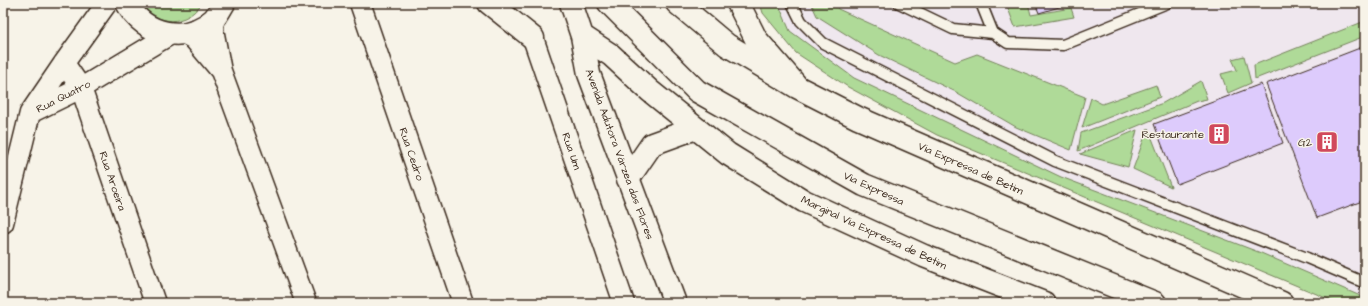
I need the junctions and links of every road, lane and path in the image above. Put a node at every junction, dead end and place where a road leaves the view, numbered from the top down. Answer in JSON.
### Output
{"nodes":[{"id":1,"x":107,"y":3,"type":"edge"},
{"id":2,"x":128,"y":3,"type":"edge"},
{"id":3,"x":489,"y":3,"type":"edge"},
{"id":4,"x":511,"y":3,"type":"edge"},
{"id":5,"x":572,"y":3,"type":"edge"},
{"id":6,"x":608,"y":3,"type":"edge"},
{"id":7,"x":677,"y":3,"type":"edge"},
{"id":8,"x":738,"y":3,"type":"edge"},
{"id":9,"x":792,"y":3,"type":"edge"},
{"id":10,"x":900,"y":3,"type":"edge"},
{"id":11,"x":982,"y":3,"type":"edge"},
{"id":12,"x":1167,"y":3,"type":"edge"},
{"id":13,"x":360,"y":4,"type":"edge"},
{"id":14,"x":223,"y":9,"type":"edge"},
{"id":15,"x":993,"y":33,"type":"junction"},
{"id":16,"x":178,"y":34,"type":"junction"},
{"id":17,"x":582,"y":36,"type":"junction"},
{"id":18,"x":534,"y":38,"type":"junction"},
{"id":19,"x":64,"y":63,"type":"junction"},
{"id":20,"x":221,"y":71,"type":"junction"},
{"id":21,"x":797,"y":86,"type":"junction"},
{"id":22,"x":81,"y":88,"type":"junction"},
{"id":23,"x":30,"y":113,"type":"junction"},
{"id":24,"x":696,"y":128,"type":"junction"},
{"id":25,"x":628,"y":179,"type":"junction"},
{"id":26,"x":3,"y":223,"type":"edge"},
{"id":27,"x":1365,"y":283,"type":"edge"},
{"id":28,"x":155,"y":303,"type":"edge"},
{"id":29,"x":306,"y":303,"type":"edge"},
{"id":30,"x":463,"y":303,"type":"edge"},
{"id":31,"x":624,"y":303,"type":"edge"},
{"id":32,"x":674,"y":303,"type":"edge"},
{"id":33,"x":1044,"y":303,"type":"edge"},
{"id":34,"x":1155,"y":303,"type":"edge"},
{"id":35,"x":1282,"y":303,"type":"edge"}],
"edges":[{"from":1,"to":19,"type":"street","name":"Rua Quatro"},
{"from":2,"to":16,"type":"main road"},
{"from":3,"to":18,"type":"main road"},
{"from":4,"to":18,"type":"main road","name":"Rua Um"},
{"from":5,"to":17,"type":"main road","name":"Avenida Adutora Várzea das Flores"},
{"from":6,"to":34,"type":"main road","name":"Via Expressa"},
{"from":7,"to":21,"type":"main road","name":"Via Expressa de Betim"},
{"from":8,"to":21,"type":"main road"},
{"from":9,"to":27,"type":"lane"},
{"from":10,"to":15,"type":"lane"},
{"from":11,"to":15,"type":"lane"},
{"from":12,"to":15,"type":"lane"},
{"from":13,"to":30,"type":"street","name":"Rua Cedro"},
{"from":14,"to":16,"type":"main road"},
{"from":14,"to":20,"type":"street"},
{"from":16,"to":20,"type":"street"},
{"from":16,"to":22,"type":"street","name":"Rua Quatro"},
{"from":17,"to":24,"type":"main road","name":"Marginal Via Expressa de Betim"},
{"from":17,"to":25,"type":"main road","name":"Avenida Adutora Várzea das Flores"},
{"from":18,"to":31,"type":"street","name":"Rua Um"},
{"from":19,"to":22,"type":"street","name":"Rua Aroeira"},
{"from":19,"to":23,"type":"street","name":"Rua Quatro"},
{"from":20,"to":29,"type":"street"},
{"from":21,"to":35,"type":"main road","name":"Via Expressa de Betim"},
{"from":22,"to":23,"type":"street","name":"Rua Quatro"},
{"from":22,"to":28,"type":"street","name":"Rua Aroeira"},
{"from":23,"to":26,"type":"street"},
{"from":24,"to":25,"type":"main road"},
{"from":24,"to":33,"type":"main road","name":"Marginal Via Expressa de Betim"},
{"from":25,"to":32,"type":"main road","name":"Avenida Adutora Várzea das Flores"}]}
